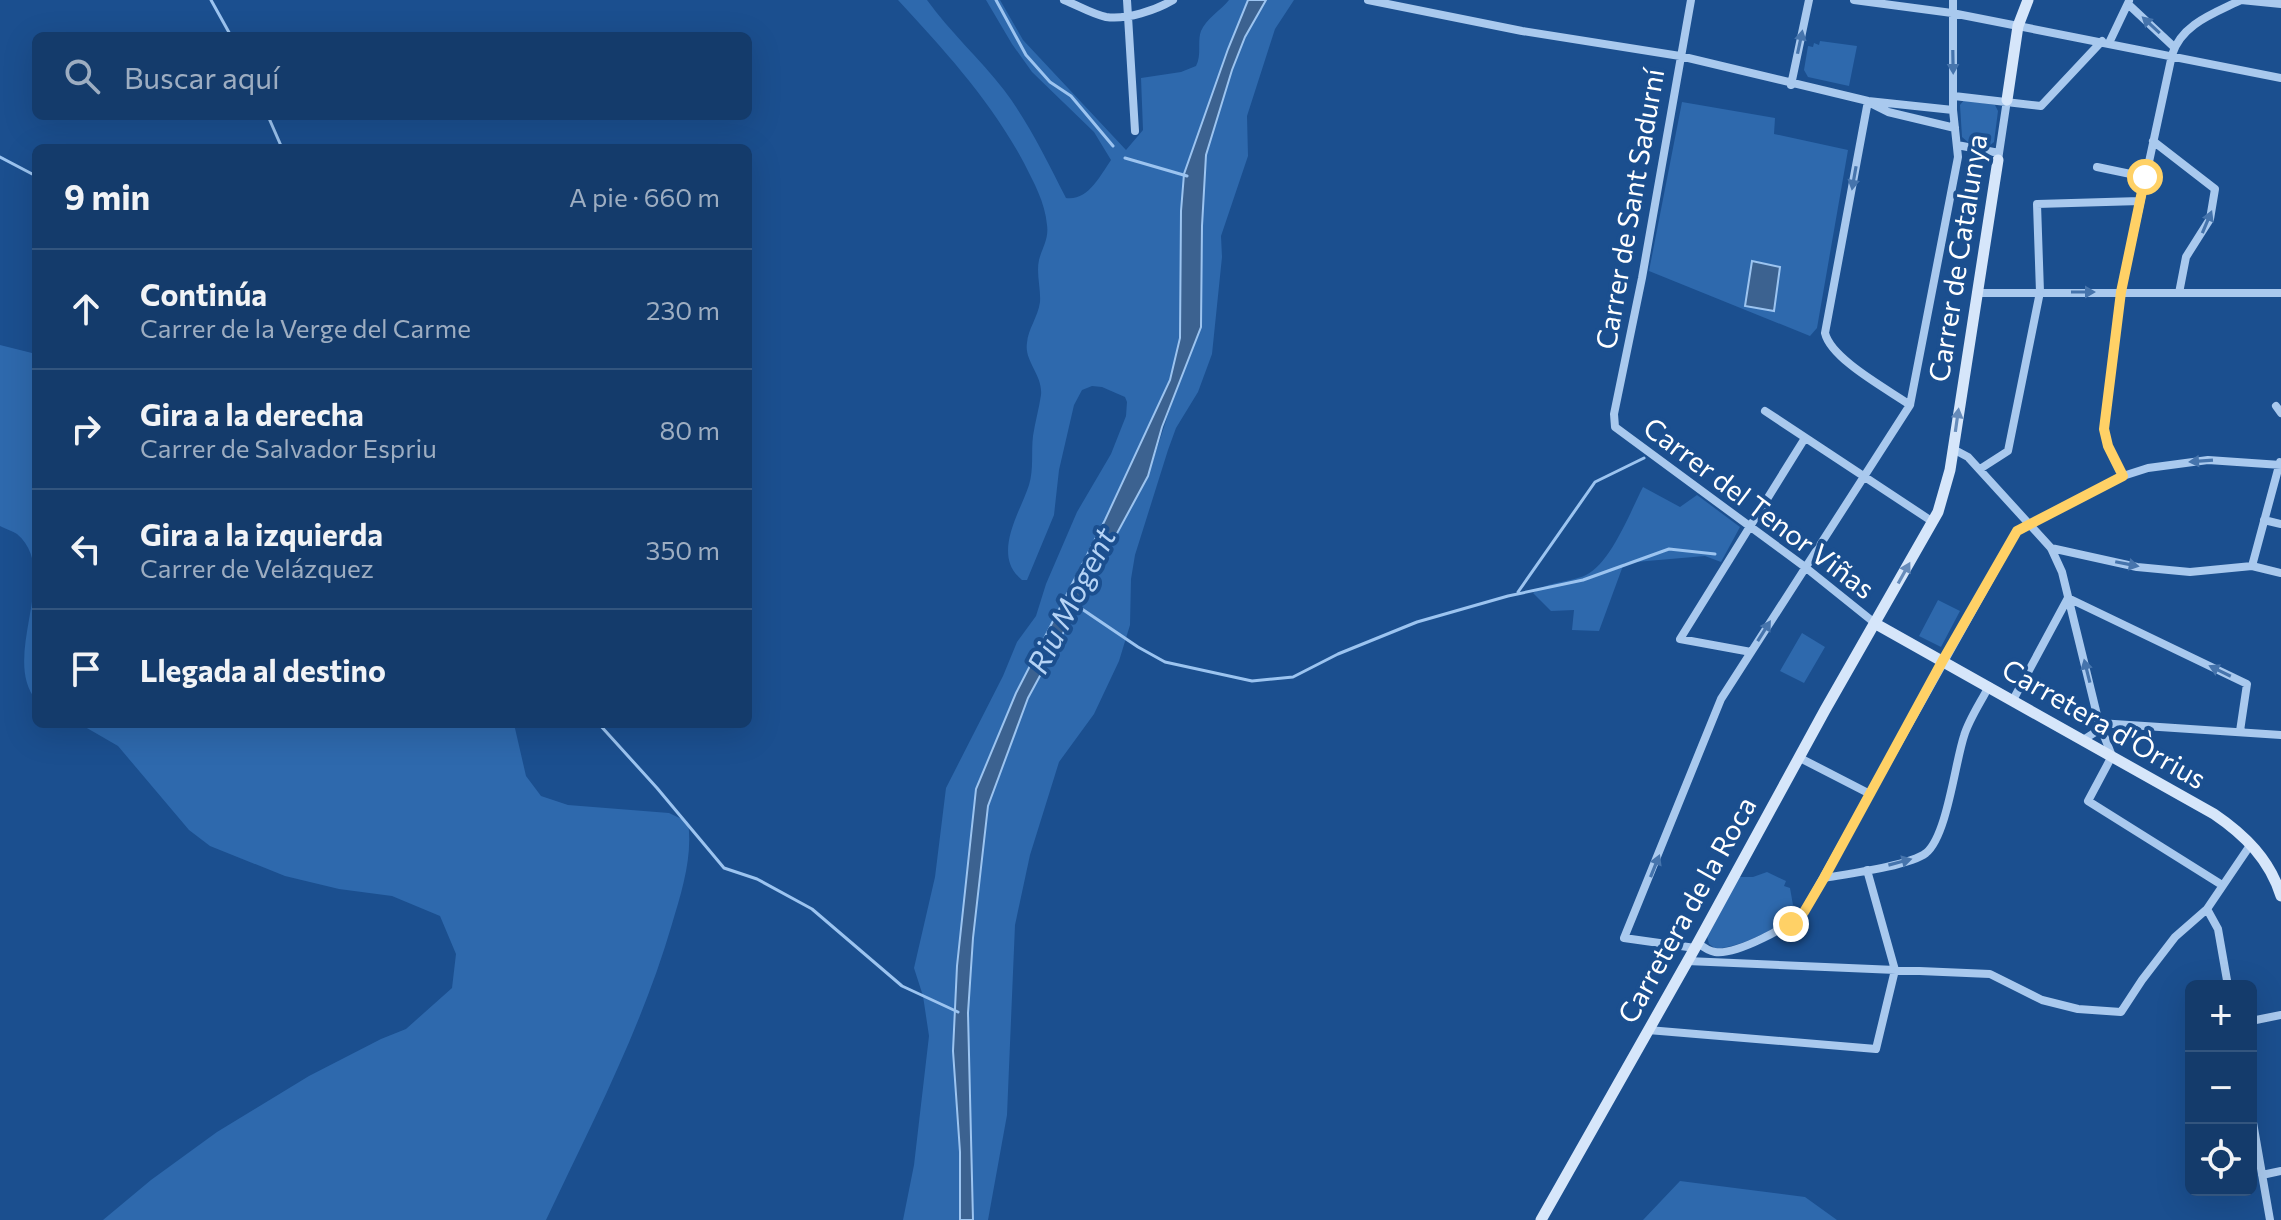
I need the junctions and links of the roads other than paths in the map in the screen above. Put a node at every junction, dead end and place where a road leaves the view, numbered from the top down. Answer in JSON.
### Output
{"nodes":[{"id":1,"x":1064,"y":0,"type":"edge"},
{"id":2,"x":1127,"y":0,"type":"edge"},
{"id":3,"x":1173,"y":0,"type":"edge"},
{"id":4,"x":1368,"y":0,"type":"edge"},
{"id":5,"x":1691,"y":0,"type":"edge"},
{"id":6,"x":1809,"y":0,"type":"edge"},
{"id":7,"x":1854,"y":0,"type":"edge"},
{"id":8,"x":1953,"y":0,"type":"edge"},
{"id":9,"x":2028,"y":0,"type":"edge"},
{"id":10,"x":2241,"y":0,"type":"edge"},
{"id":11,"x":2129,"y":2,"type":"edge"},
{"id":12,"x":2281,"y":4,"type":"edge"},
{"id":13,"x":1952,"y":13,"type":"junction"},
{"id":14,"x":1129,"y":15,"type":"junction"},
{"id":15,"x":2018,"y":26,"type":"junction"},
{"id":16,"x":2106,"y":42,"type":"junction"},
{"id":17,"x":2173,"y":51,"type":"junction"},
{"id":18,"x":1680,"y":56,"type":"junction"},
{"id":19,"x":2281,"y":78,"type":"edge"},
{"id":20,"x":1791,"y":85,"type":"junction"},
{"id":21,"x":1954,"y":96,"type":"junction"},
{"id":22,"x":2007,"y":100,"type":"junction"},
{"id":23,"x":1868,"y":101,"type":"junction"},
{"id":24,"x":1953,"y":110,"type":"junction"},
{"id":25,"x":1955,"y":128,"type":"junction"},
{"id":26,"x":1135,"y":131,"type":"dead end"},
{"id":27,"x":2153,"y":141,"type":"junction"},
{"id":28,"x":1957,"y":145,"type":"junction"},
{"id":29,"x":1998,"y":156,"type":"junction"},
{"id":30,"x":2097,"y":167,"type":"dead end"},
{"id":31,"x":2145,"y":177,"type":"junction"},
{"id":32,"x":2140,"y":201,"type":"junction"},
{"id":33,"x":2040,"y":292,"type":"junction"},
{"id":34,"x":2121,"y":292,"type":"junction"},
{"id":35,"x":1977,"y":293,"type":"junction"},
{"id":36,"x":2179,"y":293,"type":"junction"},
{"id":37,"x":2281,"y":293,"type":"edge"},
{"id":38,"x":1910,"y":405,"type":"junction"},
{"id":39,"x":1765,"y":411,"type":"dead end"},
{"id":40,"x":1615,"y":427,"type":"joint"},
{"id":41,"x":1805,"y":438,"type":"junction"},
{"id":42,"x":1953,"y":449,"type":"junction"},
{"id":43,"x":2280,"y":463,"type":"edge"},
{"id":44,"x":1980,"y":469,"type":"junction"},
{"id":45,"x":2123,"y":476,"type":"junction"},
{"id":46,"x":1863,"y":477,"type":"junction"},
{"id":47,"x":2264,"y":520,"type":"junction"},
{"id":48,"x":1933,"y":522,"type":"junction"},
{"id":49,"x":2281,"y":524,"type":"edge"},
{"id":50,"x":2027,"y":525,"type":"junction"},
{"id":51,"x":1750,"y":526,"type":"junction"},
{"id":52,"x":2051,"y":548,"type":"junction"},
{"id":53,"x":2252,"y":566,"type":"junction"},
{"id":54,"x":1805,"y":567,"type":"junction"},
{"id":55,"x":2281,"y":573,"type":"edge"},
{"id":56,"x":2068,"y":598,"type":"junction"},
{"id":57,"x":1876,"y":624,"type":"junction"},
{"id":58,"x":1751,"y":652,"type":"junction"},
{"id":59,"x":1943,"y":660,"type":"junction"},
{"id":60,"x":1989,"y":686,"type":"junction"},
{"id":61,"x":2013,"y":700,"type":"junction"},
{"id":62,"x":2099,"y":723,"type":"junction"},
{"id":63,"x":2240,"y":731,"type":"junction"},
{"id":64,"x":2281,"y":735,"type":"edge"},
{"id":65,"x":2083,"y":740,"type":"junction"},
{"id":66,"x":2112,"y":756,"type":"junction"},
{"id":67,"x":1800,"y":758,"type":"junction"},
{"id":68,"x":1870,"y":794,"type":"junction"},
{"id":69,"x":2251,"y":844,"type":"junction"},
{"id":70,"x":1867,"y":870,"type":"junction"},
{"id":71,"x":1824,"y":878,"type":"junction"},
{"id":72,"x":2222,"y":885,"type":"junction"},
{"id":73,"x":2281,"y":896,"type":"edge"},
{"id":74,"x":2207,"y":909,"type":"junction"},
{"id":75,"x":1696,"y":945,"type":"junction"},
{"id":76,"x":1735,"y":948,"type":"junction"},
{"id":77,"x":1687,"y":961,"type":"junction"},
{"id":78,"x":1737,"y":963,"type":"junction"},
{"id":79,"x":1895,"y":970,"type":"junction"},
{"id":80,"x":2227,"y":980,"type":"edge"},
{"id":81,"x":2281,"y":1015,"type":"edge"},
{"id":82,"x":2257,"y":1020,"type":"edge"},
{"id":83,"x":1648,"y":1030,"type":"junction"},
{"id":84,"x":2253,"y":1124,"type":"edge"},
{"id":85,"x":2281,"y":1171,"type":"edge"},
{"id":86,"x":2262,"y":1175,"type":"junction"},
{"id":87,"x":1541,"y":1220,"type":"edge"},
{"id":88,"x":2270,"y":1220,"type":"edge"}],
"edges":[{"from":1,"to":14,"type":"street"},
{"from":2,"to":14,"type":"street"},
{"from":3,"to":14,"type":"street"},
{"from":4,"to":18,"type":"street"},
{"from":5,"to":18,"type":"street","name":"Carrer de Sant Sadurní"},
{"from":20,"to":6,"type":"street","one_way":true},
{"from":7,"to":13,"type":"street"},
{"from":8,"to":13,"type":"street"},
{"from":9,"to":15,"type":"street","name":"Carrer de Catalunya"},
{"from":10,"to":12,"type":"street"},
{"from":10,"to":17,"type":"street"},
{"from":11,"to":16,"type":"street"},
{"from":17,"to":11,"type":"street","one_way":true},
{"from":13,"to":15,"type":"street"},
{"from":13,"to":21,"type":"street","one_way":true},
{"from":14,"to":26,"type":"street"},
{"from":15,"to":16,"type":"street"},
{"from":15,"to":22,"type":"street","name":"Carrer de Catalunya"},
{"from":16,"to":17,"type":"street"},
{"from":16,"to":22,"type":"street"},
{"from":17,"to":19,"type":"street"},
{"from":17,"to":27,"type":"street"},
{"from":18,"to":20,"type":"street"},
{"from":18,"to":40,"type":"street","name":"Carrer de Sant Sadurní"},
{"from":20,"to":23,"type":"street"},
{"from":21,"to":22,"type":"street"},
{"from":21,"to":24,"type":"street"},
{"from":22,"to":29,"type":"street","name":"Carrer de Catalunya"},
{"from":23,"to":24,"type":"street"},
{"from":23,"to":25,"type":"street"},
{"from":23,"to":38,"type":"street","one_way":true},
{"from":24,"to":25,"type":"street"},
{"from":25,"to":28,"type":"street"},
{"from":27,"to":31,"type":"street"},
{"from":36,"to":27,"type":"street","one_way":true},
{"from":28,"to":29,"type":"street"},
{"from":28,"to":38,"type":"street"},
{"from":29,"to":35,"type":"street","name":"Carrer de Catalunya"},
{"from":30,"to":31,"type":"street"},
{"from":31,"to":32,"type":"street"},
{"from":32,"to":33,"type":"street"},
{"from":32,"to":34,"type":"street"},
{"from":33,"to":34,"type":"street","one_way":true},
{"from":33,"to":35,"type":"street"},
{"from":33,"to":44,"type":"street"},
{"from":34,"to":36,"type":"street"},
{"from":34,"to":45,"type":"street"},
{"from":42,"to":35,"type":"street","name":"Carrer de Catalunya","one_way":true},
{"from":36,"to":37,"type":"street"},
{"from":38,"to":46,"type":"street"},
{"from":39,"to":41,"type":"street"},
{"from":40,"to":51,"type":"street","name":"Carrer del Tenor Viñas"},
{"from":41,"to":46,"type":"street"},
{"from":41,"to":51,"type":"street"},
{"from":42,"to":44,"type":"street"},
{"from":42,"to":48,"type":"street","name":"Carrer de Catalunya"},
{"from":43,"to":45,"type":"street","one_way":true},
{"from":43,"to":47,"type":"street"},
{"from":44,"to":50,"type":"street"},
{"from":45,"to":50,"type":"street"},
{"from":46,"to":48,"type":"street"},
{"from":46,"to":54,"type":"street"},
{"from":47,"to":49,"type":"street"},
{"from":47,"to":53,"type":"street"},
{"from":57,"to":48,"type":"street","name":"Carrer de Catalunya","one_way":true},
{"from":50,"to":52,"type":"street"},
{"from":50,"to":59,"type":"street"},
{"from":51,"to":54,"type":"street","name":"Carrer del Tenor Viñas"},
{"from":51,"to":58,"type":"street"},
{"from":52,"to":53,"type":"street","one_way":true},
{"from":52,"to":56,"type":"street"},
{"from":53,"to":55,"type":"street"},
{"from":54,"to":57,"type":"street","name":"Carrer del Tenor Viñas"},
{"from":58,"to":54,"type":"street","one_way":true},
{"from":56,"to":61,"type":"street"},
{"from":62,"to":56,"type":"street","one_way":true},
{"from":63,"to":56,"type":"street","one_way":true},
{"from":57,"to":59,"type":"street","name":"Carretera d'Òrrius"},
{"from":57,"to":67,"type":"street","name":"Carretera de la Roca"},
{"from":75,"to":58,"type":"street","one_way":true},
{"from":59,"to":60,"type":"street","name":"Carretera d'Òrrius"},
{"from":59,"to":68,"type":"street"},
{"from":60,"to":61,"type":"street","name":"Carretera d'Òrrius"},
{"from":70,"to":60,"type":"street","one_way":true},
{"from":61,"to":65,"type":"street","name":"Carretera d'Òrrius"},
{"from":62,"to":63,"type":"street"},
{"from":62,"to":65,"type":"street"},
{"from":62,"to":66,"type":"street"},
{"from":63,"to":64,"type":"street"},
{"from":65,"to":66,"type":"street","name":"Carretera d'Òrrius"},
{"from":66,"to":69,"type":"street","name":"Carretera d'Òrrius"},
{"from":66,"to":72,"type":"street"},
{"from":67,"to":68,"type":"street"},
{"from":67,"to":75,"type":"street","name":"Carretera de la Roca"},
{"from":68,"to":71,"type":"street"},
{"from":69,"to":72,"type":"street"},
{"from":69,"to":73,"type":"street","name":"Carretera d'Òrrius"},
{"from":70,"to":71,"type":"street"},
{"from":70,"to":79,"type":"street"},
{"from":71,"to":76,"type":"street"},
{"from":72,"to":74,"type":"street"},
{"from":74,"to":79,"type":"street"},
{"from":74,"to":80,"type":"street"},
{"from":75,"to":76,"type":"street"},
{"from":75,"to":77,"type":"street","name":"Carretera de la Roca"},
{"from":76,"to":78,"type":"street"},
{"from":77,"to":78,"type":"street"},
{"from":77,"to":83,"type":"street","name":"Carretera de la Roca"},
{"from":78,"to":79,"type":"street"},
{"from":79,"to":83,"type":"street"},
{"from":81,"to":82,"type":"street"},
{"from":83,"to":87,"type":"street","name":"Carretera de la Roca"},
{"from":84,"to":86,"type":"street"},
{"from":85,"to":86,"type":"street"},
{"from":86,"to":88,"type":"street"}]}
